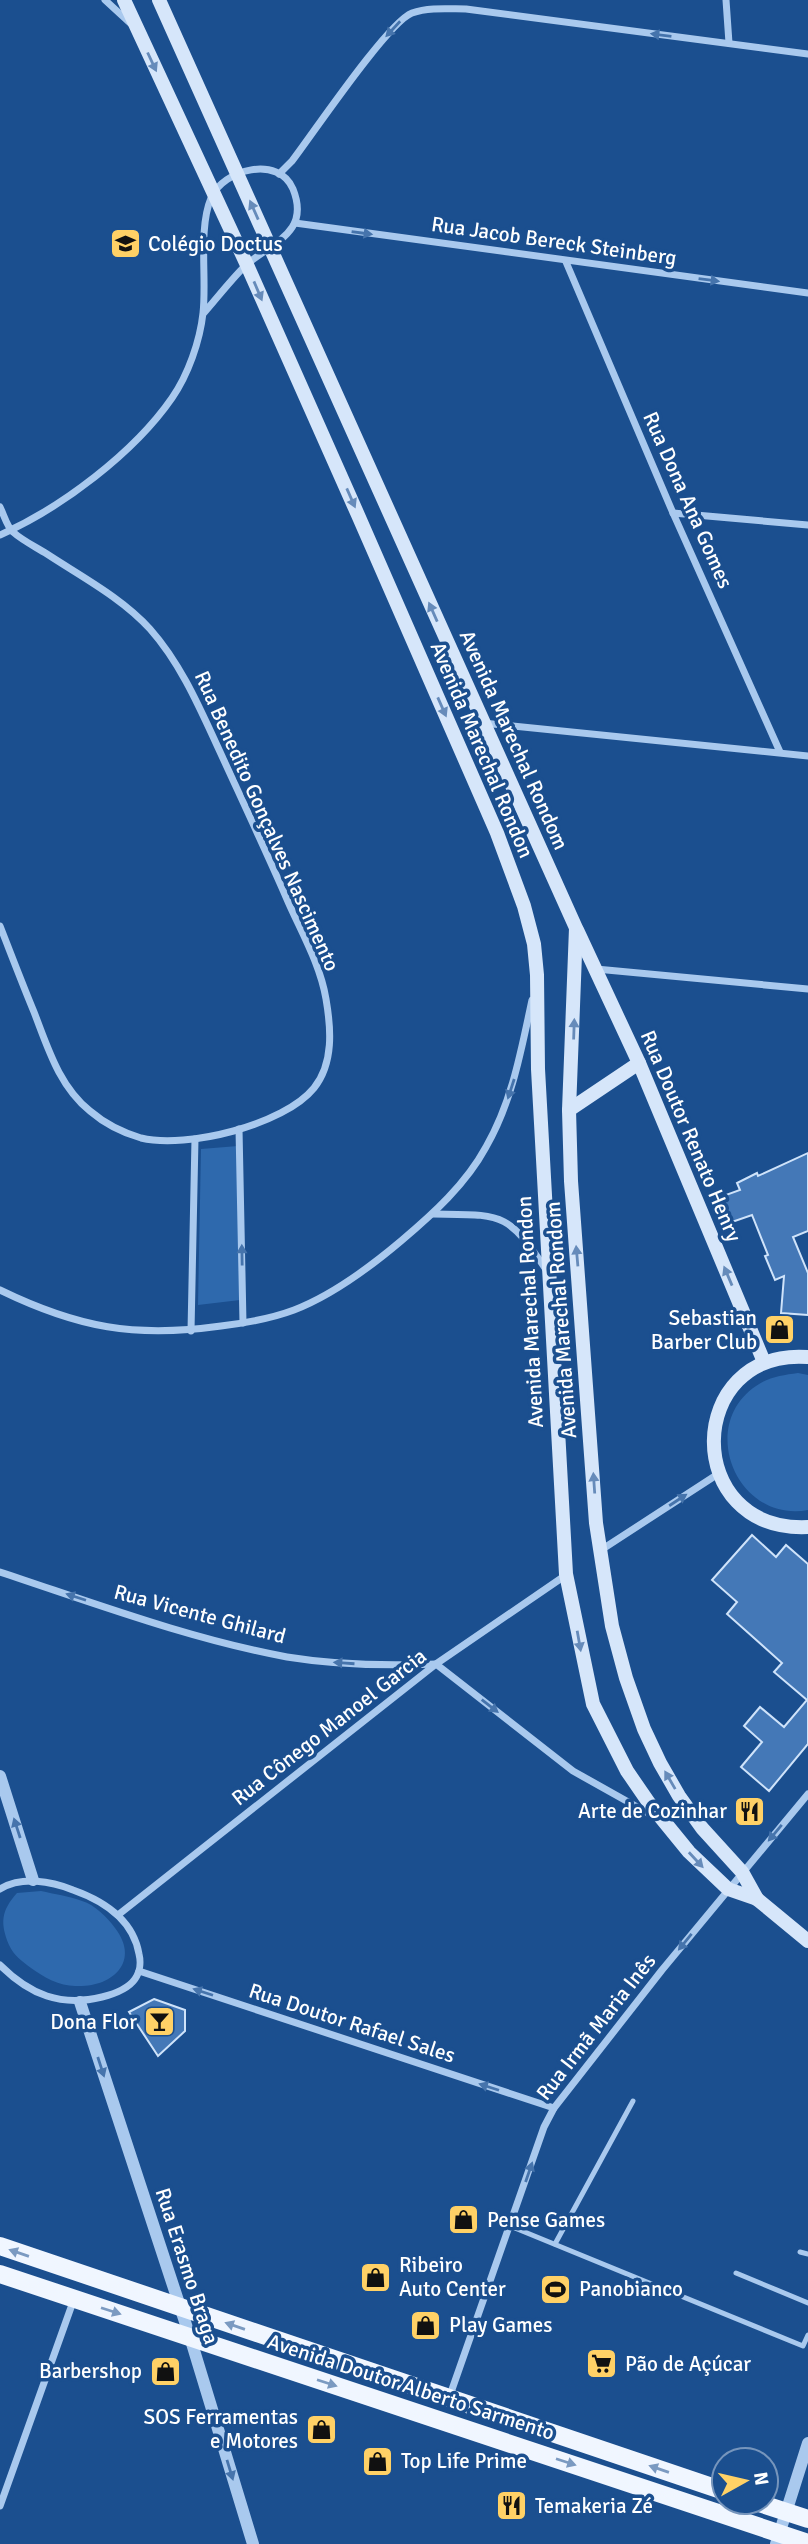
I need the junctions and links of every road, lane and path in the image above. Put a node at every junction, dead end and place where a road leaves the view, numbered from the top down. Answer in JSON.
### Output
{"nodes":[{"id":1,"x":105,"y":0,"type":"edge"},
{"id":2,"x":124,"y":0,"type":"edge"},
{"id":3,"x":159,"y":0,"type":"edge"},
{"id":4,"x":422,"y":0,"type":"edge"},
{"id":5,"x":726,"y":0,"type":"edge"},
{"id":6,"x":422,"y":11,"type":"junction"},
{"id":7,"x":137,"y":29,"type":"junction"},
{"id":8,"x":729,"y":44,"type":"junction"},
{"id":9,"x":808,"y":54,"type":"edge"},
{"id":10,"x":237,"y":173,"type":"junction"},
{"id":11,"x":279,"y":174,"type":"junction"},
{"id":12,"x":212,"y":193,"type":"junction"},
{"id":13,"x":295,"y":223,"type":"junction"},
{"id":14,"x":275,"y":245,"type":"junction"},
{"id":15,"x":566,"y":262,"type":"junction"},
{"id":16,"x":247,"y":265,"type":"junction"},
{"id":17,"x":808,"y":293,"type":"edge"},
{"id":18,"x":203,"y":314,"type":"junction"},
{"id":19,"x":0,"y":507,"type":"edge"},
{"id":20,"x":673,"y":513,"type":"junction"},
{"id":21,"x":808,"y":525,"type":"edge"},
{"id":22,"x":11,"y":531,"type":"junction"},
{"id":23,"x":0,"y":536,"type":"edge"},
{"id":24,"x":482,"y":723,"type":"junction"},
{"id":25,"x":780,"y":751,"type":"junction"},
{"id":26,"x":808,"y":756,"type":"edge"},
{"id":27,"x":0,"y":926,"type":"edge"},
{"id":28,"x":576,"y":928,"type":"junction"},
{"id":29,"x":596,"y":969,"type":"junction"},
{"id":30,"x":537,"y":975,"type":"junction"},
{"id":31,"x":808,"y":989,"type":"edge"},
{"id":32,"x":639,"y":1063,"type":"junction"},
{"id":33,"x":569,"y":1110,"type":"junction"},
{"id":34,"x":239,"y":1129,"type":"junction"},
{"id":35,"x":195,"y":1139,"type":"junction"},
{"id":36,"x":433,"y":1214,"type":"junction"},
{"id":37,"x":549,"y":1273,"type":"junction"},
{"id":38,"x":0,"y":1290,"type":"edge"},
{"id":39,"x":243,"y":1323,"type":"junction"},
{"id":40,"x":191,"y":1331,"type":"junction"},
{"id":41,"x":808,"y":1357,"type":"edge"},
{"id":42,"x":764,"y":1362,"type":"junction"},
{"id":43,"x":718,"y":1474,"type":"junction"},
{"id":44,"x":808,"y":1527,"type":"edge"},
{"id":45,"x":600,"y":1551,"type":"junction"},
{"id":46,"x":0,"y":1572,"type":"edge"},
{"id":47,"x":566,"y":1574,"type":"junction"},
{"id":48,"x":436,"y":1664,"type":"junction"},
{"id":49,"x":0,"y":1776,"type":"edge"},
{"id":50,"x":808,"y":1794,"type":"edge"},
{"id":51,"x":664,"y":1822,"type":"junction"},
{"id":52,"x":742,"y":1872,"type":"junction"},
{"id":53,"x":33,"y":1880,"type":"junction"},
{"id":54,"x":0,"y":1889,"type":"edge"},
{"id":55,"x":728,"y":1889,"type":"junction"},
{"id":56,"x":757,"y":1899,"type":"junction"},
{"id":57,"x":118,"y":1915,"type":"junction"},
{"id":58,"x":808,"y":1941,"type":"edge"},
{"id":59,"x":0,"y":1965,"type":"edge"},
{"id":60,"x":139,"y":1971,"type":"junction"},
{"id":61,"x":80,"y":2002,"type":"junction"},
{"id":62,"x":633,"y":2101,"type":"dead end"},
{"id":63,"x":554,"y":2108,"type":"junction"},
{"id":64,"x":510,"y":2226,"type":"junction"},
{"id":65,"x":555,"y":2245,"type":"junction"},
{"id":66,"x":0,"y":2246,"type":"edge"},
{"id":67,"x":800,"y":2252,"type":"dead end"},
{"id":68,"x":808,"y":2254,"type":"edge"},
{"id":69,"x":736,"y":2273,"type":"dead end"},
{"id":70,"x":0,"y":2274,"type":"edge"},
{"id":71,"x":74,"y":2299,"type":"junction"},
{"id":72,"x":808,"y":2303,"type":"edge"},
{"id":73,"x":180,"y":2307,"type":"junction"},
{"id":74,"x":808,"y":2335,"type":"edge"},
{"id":75,"x":190,"y":2337,"type":"junction"},
{"id":76,"x":449,"y":2398,"type":"junction"},
{"id":77,"x":808,"y":2444,"type":"edge"},
{"id":78,"x":710,"y":2486,"type":"edge"},
{"id":79,"x":0,"y":2506,"type":"edge"},
{"id":80,"x":780,"y":2510,"type":"edge"},
{"id":81,"x":786,"y":2512,"type":"junction"},
{"id":82,"x":808,"y":2519,"type":"edge"},
{"id":83,"x":777,"y":2539,"type":"edge"},
{"id":84,"x":808,"y":2543,"type":"edge"},
{"id":85,"x":253,"y":2544,"type":"edge"}],
"edges":[{"from":1,"to":7,"type":"street"},
{"from":2,"to":7,"type":"main road","name":"Avenida Marechal Rondon"},
{"from":3,"to":10,"type":"main road","name":"Avenida Marechal Rondom"},
{"from":4,"to":6,"type":"street"},
{"from":5,"to":8,"type":"street"},
{"from":8,"to":6,"type":"street","one_way":true},
{"from":6,"to":11,"type":"street","one_way":true},
{"from":7,"to":12,"type":"main road","name":"Avenida Marechal Rondon","one_way":true},
{"from":8,"to":9,"type":"street"},
{"from":10,"to":11,"type":"street"},
{"from":10,"to":12,"type":"street"},
{"from":14,"to":10,"type":"main road","name":"Avenida Marechal Rondom","one_way":true},
{"from":11,"to":13,"type":"street"},
{"from":12,"to":16,"type":"main road","name":"Avenida Marechal Rondon"},
{"from":12,"to":18,"type":"street"},
{"from":13,"to":14,"type":"street"},
{"from":13,"to":15,"type":"street","name":"Rua Jacob Bereck Steinberg","one_way":true},
{"from":14,"to":16,"type":"street"},
{"from":24,"to":14,"type":"main road","name":"Avenida Marechal Rondom","one_way":true},
{"from":15,"to":17,"type":"street","name":"Rua Jacob Bereck Steinberg","one_way":true},
{"from":15,"to":20,"type":"street","name":"Rua Dona Ana Gomes"},
{"from":16,"to":18,"type":"street"},
{"from":16,"to":30,"type":"main road","name":"Avenida Marechal Rondon","one_way":true},
{"from":18,"to":22,"type":"street"},
{"from":19,"to":22,"type":"street"},
{"from":20,"to":21,"type":"street"},
{"from":20,"to":25,"type":"street","name":"Rua Dona Ana Gomes"},
{"from":22,"to":23,"type":"street"},
{"from":22,"to":34,"type":"street","name":"Rua Benedito Gonçalves Nascimento"},
{"from":24,"to":25,"type":"street"},
{"from":24,"to":28,"type":"main road","name":"Avenida Marechal Rondom"},
{"from":25,"to":26,"type":"street"},
{"from":27,"to":35,"type":"street","name":"Rua Benedito Gonçalves Nascimento"},
{"from":28,"to":29,"type":"main road","name":"Rua Doutor Renato Henry"},
{"from":33,"to":28,"type":"main road","name":"Avenida Marechal Rondom","one_way":true},
{"from":29,"to":31,"type":"street"},
{"from":29,"to":32,"type":"main road","name":"Rua Doutor Renato Henry"},
{"from":30,"to":36,"type":"street","one_way":true},
{"from":30,"to":37,"type":"main road","name":"Avenida Marechal Rondon"},
{"from":32,"to":33,"type":"main road"},
{"from":42,"to":32,"type":"main road","name":"Rua Doutor Renato Henry","one_way":true},
{"from":45,"to":33,"type":"main road","name":"Avenida Marechal Rondom","one_way":true},
{"from":34,"to":35,"type":"street","name":"Rua Benedito Gonçalves Nascimento"},
{"from":39,"to":34,"type":"street","one_way":true},
{"from":35,"to":40,"type":"street"},
{"from":36,"to":37,"type":"street"},
{"from":36,"to":39,"type":"street"},
{"from":37,"to":47,"type":"main road","name":"Avenida Marechal Rondon"},
{"from":38,"to":40,"type":"street"},
{"from":39,"to":40,"type":"street"},
{"from":41,"to":42,"type":"main road"},
{"from":42,"to":43,"type":"main road"},
{"from":43,"to":44,"type":"main road"},
{"from":45,"to":43,"type":"street","one_way":true},
{"from":52,"to":45,"type":"main road","name":"Avenida Marechal Rondom","one_way":true},
{"from":48,"to":46,"type":"street","name":"Rua Vicente Ghilard","one_way":true},
{"from":47,"to":48,"type":"street","name":"Rua Cônego Manoel Garcia"},
{"from":47,"to":51,"type":"main road","name":"Avenida Marechal Rondon","one_way":true},
{"from":48,"to":51,"type":"street","one_way":true},
{"from":48,"to":57,"type":"street","name":"Rua Cônego Manoel Garcia"},
{"from":53,"to":49,"type":"street","one_way":true},
{"from":50,"to":52,"type":"street","name":"Rua Irmã Maria Inês","one_way":true},
{"from":51,"to":55,"type":"main road","name":"Avenida Marechal Rondon","one_way":true},
{"from":52,"to":55,"type":"street","name":"Rua Irmã Maria Inês"},
{"from":52,"to":56,"type":"main road","name":"Avenida Marechal Rondom"},
{"from":53,"to":54,"type":"street"},
{"from":53,"to":57,"type":"street"},
{"from":55,"to":56,"type":"main road"},
{"from":55,"to":63,"type":"street","name":"Rua Irmã Maria Inês","one_way":true},
{"from":56,"to":58,"type":"main road"},
{"from":57,"to":60,"type":"street"},
{"from":59,"to":61,"type":"street"},
{"from":60,"to":61,"type":"street"},
{"from":63,"to":60,"type":"street","name":"Rua Doutor Rafael Sales","one_way":true},
{"from":61,"to":73,"type":"street","name":"Rua Erasmo Braga","one_way":true},
{"from":62,"to":65,"type":"lane"},
{"from":64,"to":63,"type":"street","name":"Rua Irmã Maria Inês","one_way":true},
{"from":64,"to":65,"type":"lane"},
{"from":64,"to":76,"type":"street","name":"Rua Irmã Maria Inês"},
{"from":65,"to":74,"type":"lane"},
{"from":73,"to":66,"type":"main road","name":"Avenida Doutor Alberto Sarmento","one_way":true},
{"from":67,"to":68,"type":"lane"},
{"from":69,"to":72,"type":"lane"},
{"from":70,"to":71,"type":"main road","name":"Avenida Doutor Alberto Sarmento"},
{"from":71,"to":75,"type":"main road","name":"Avenida Doutor Alberto Sarmento","one_way":true},
{"from":71,"to":79,"type":"street"},
{"from":73,"to":75,"type":"street","name":"Rua Erasmo Braga"},
{"from":76,"to":73,"type":"main road","name":"Avenida Doutor Alberto Sarmento","one_way":true},
{"from":75,"to":83,"type":"main road","name":"Avenida Doutor Alberto Sarmento","one_way":true},
{"from":75,"to":85,"type":"street","name":"Rua Erasmo Braga","one_way":true},
{"from":78,"to":76,"type":"main road","name":"Avenida Doutor Alberto Sarmento","one_way":true},
{"from":77,"to":81,"type":"street"},
{"from":80,"to":81,"type":"main road"},
{"from":81,"to":82,"type":"main road"},
{"from":81,"to":83,"type":"street"},
{"from":83,"to":84,"type":"main road","name":"Avenida Doutor Alberto Sarmento"}]}
